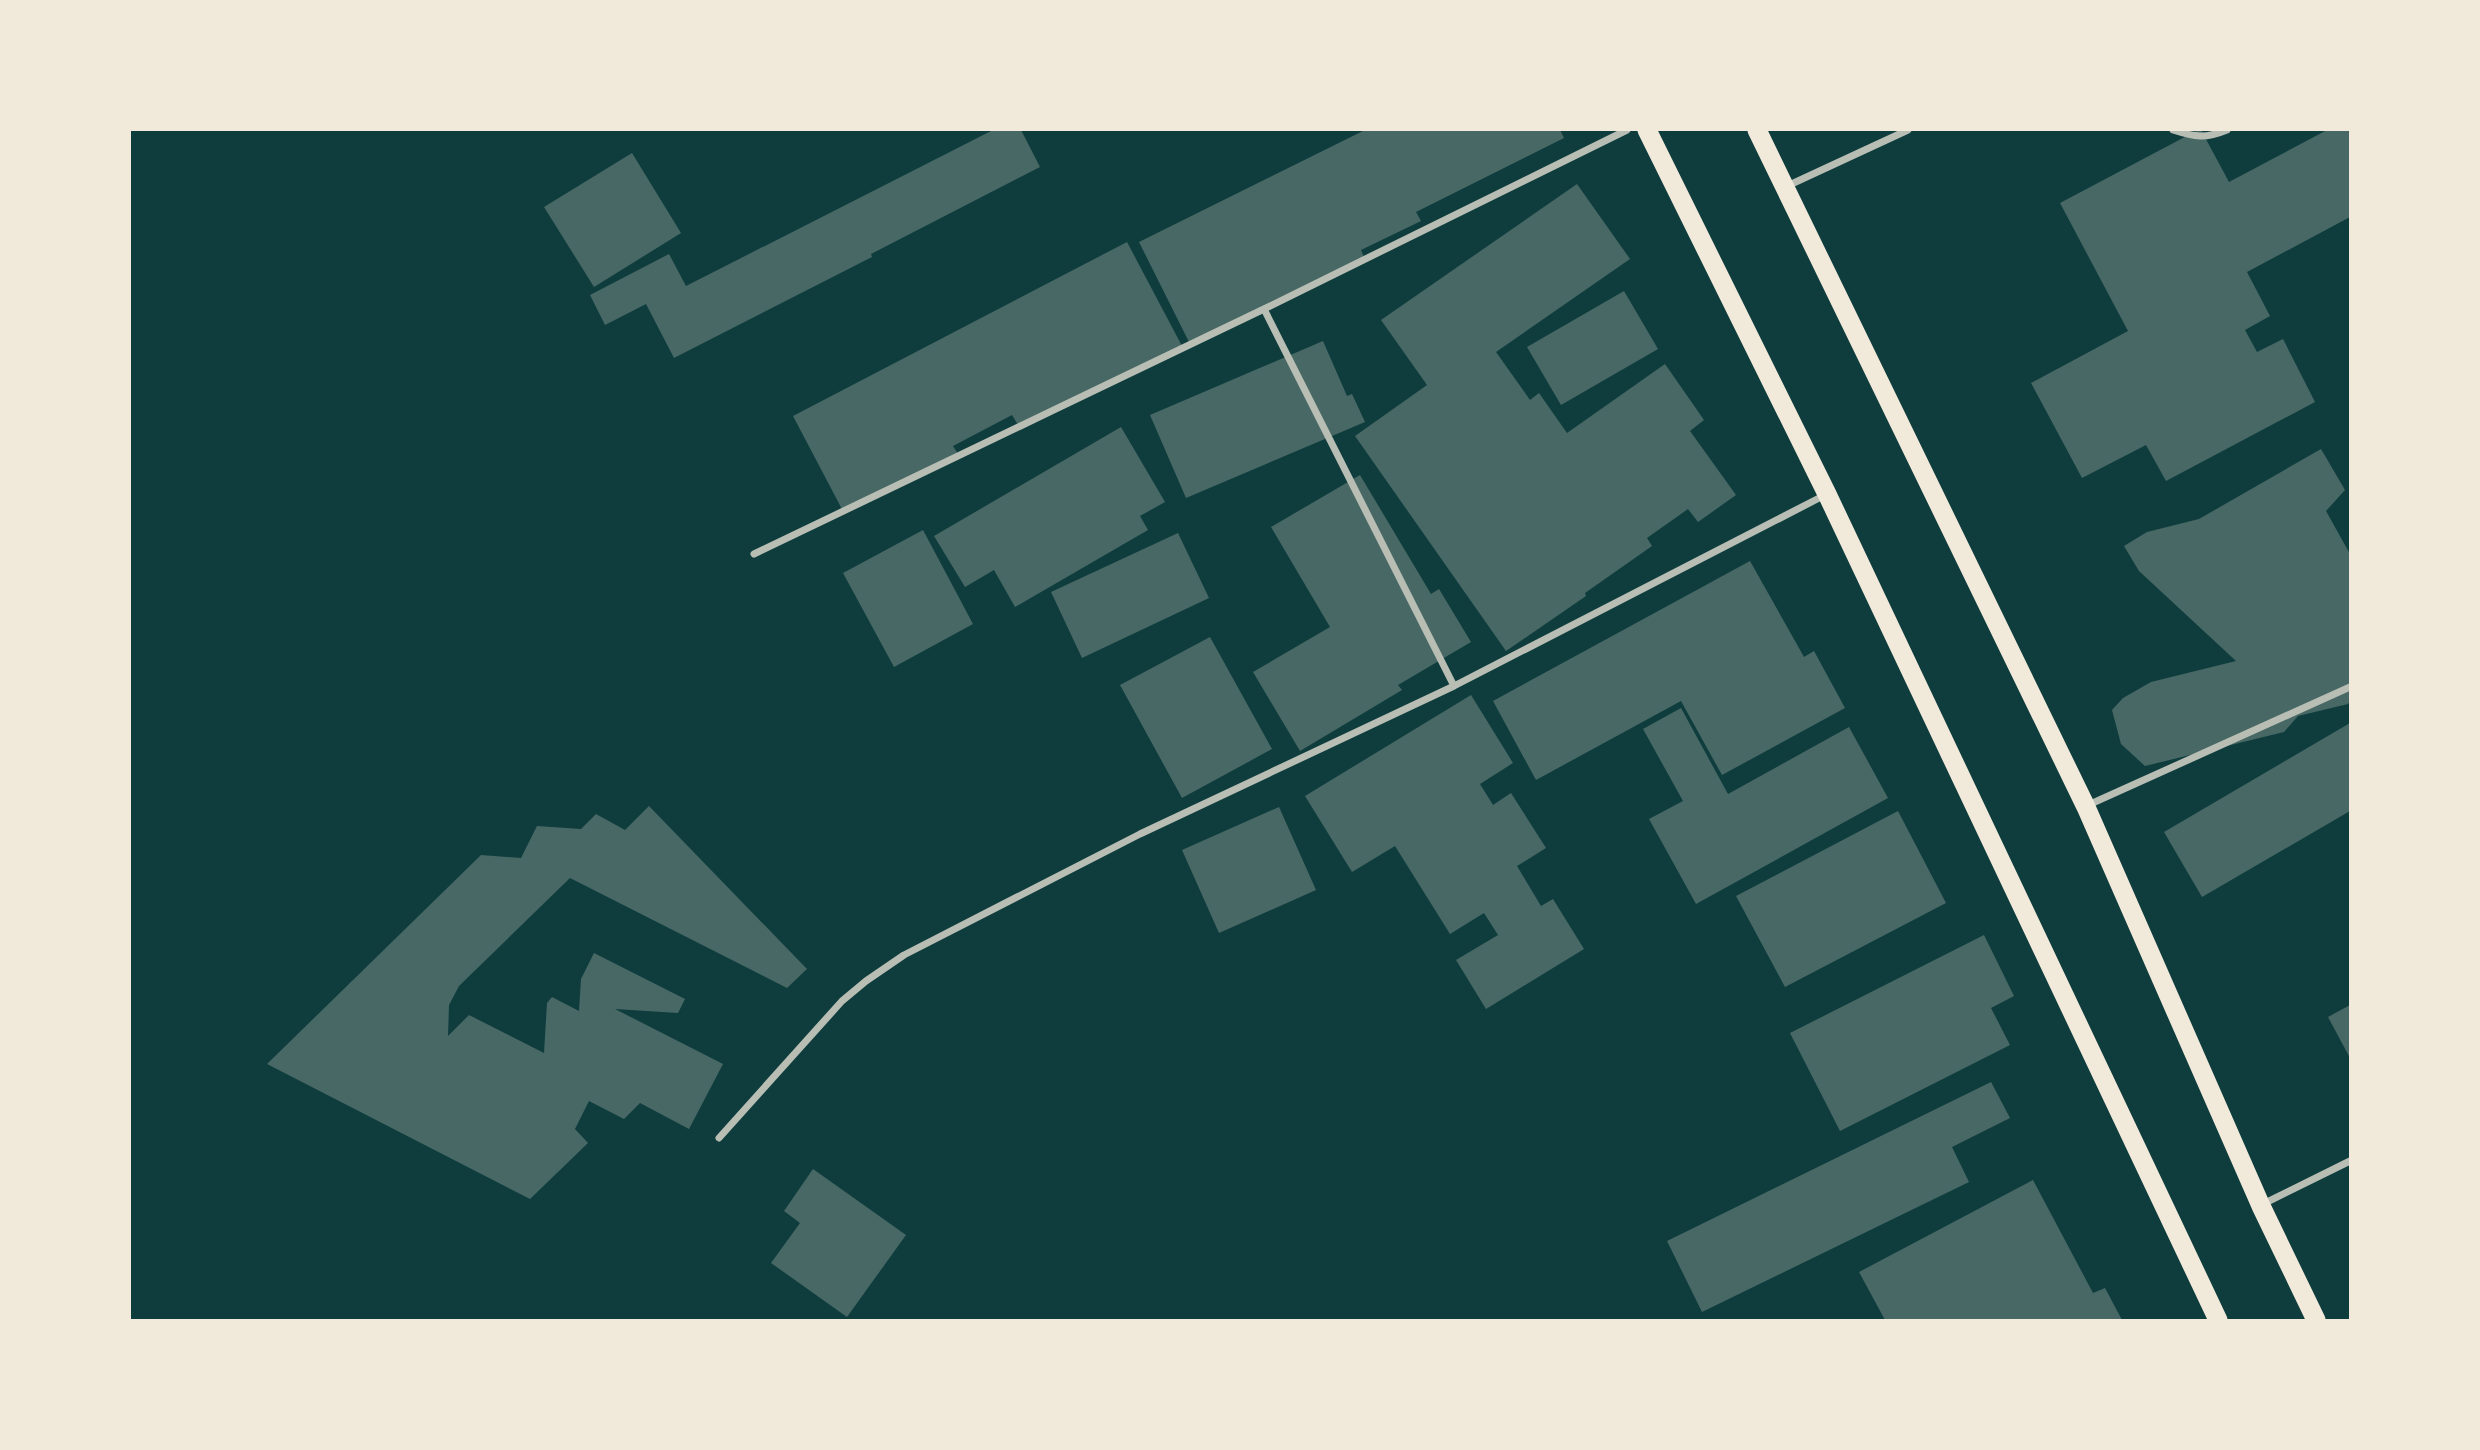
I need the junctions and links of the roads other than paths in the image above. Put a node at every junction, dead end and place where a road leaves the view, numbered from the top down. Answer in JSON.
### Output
{"nodes":[{"id":1,"x":1627,"y":130,"type":"edge"},
{"id":2,"x":1647,"y":130,"type":"edge"},
{"id":3,"x":1757,"y":130,"type":"edge"},
{"id":4,"x":1908,"y":130,"type":"edge"},
{"id":5,"x":2174,"y":130,"type":"edge"},
{"id":6,"x":2227,"y":130,"type":"edge"},
{"id":7,"x":1784,"y":187,"type":"junction"},
{"id":8,"x":1264,"y":309,"type":"junction"},
{"id":9,"x":1827,"y":494,"type":"junction"},
{"id":10,"x":754,"y":554,"type":"dead end"},
{"id":11,"x":1454,"y":686,"type":"junction"},
{"id":12,"x":2350,"y":687,"type":"edge"},
{"id":13,"x":2086,"y":807,"type":"junction"},
{"id":14,"x":719,"y":1138,"type":"dead end"},
{"id":15,"x":2350,"y":1161,"type":"edge"},
{"id":16,"x":2261,"y":1206,"type":"junction"},
{"id":17,"x":2218,"y":1321,"type":"edge"},
{"id":18,"x":2316,"y":1321,"type":"edge"}],
"edges":[{"from":1,"to":8,"type":"street"},
{"from":2,"to":9,"type":"highway"},
{"from":3,"to":7,"type":"highway"},
{"from":4,"to":7,"type":"street"},
{"from":5,"to":6,"type":"street"},
{"from":7,"to":13,"type":"highway"},
{"from":8,"to":10,"type":"street"},
{"from":8,"to":11,"type":"street"},
{"from":9,"to":11,"type":"street"},
{"from":9,"to":17,"type":"highway"},
{"from":11,"to":14,"type":"street"},
{"from":12,"to":13,"type":"street"},
{"from":13,"to":16,"type":"highway"},
{"from":15,"to":16,"type":"street"},
{"from":16,"to":18,"type":"highway"}]}
